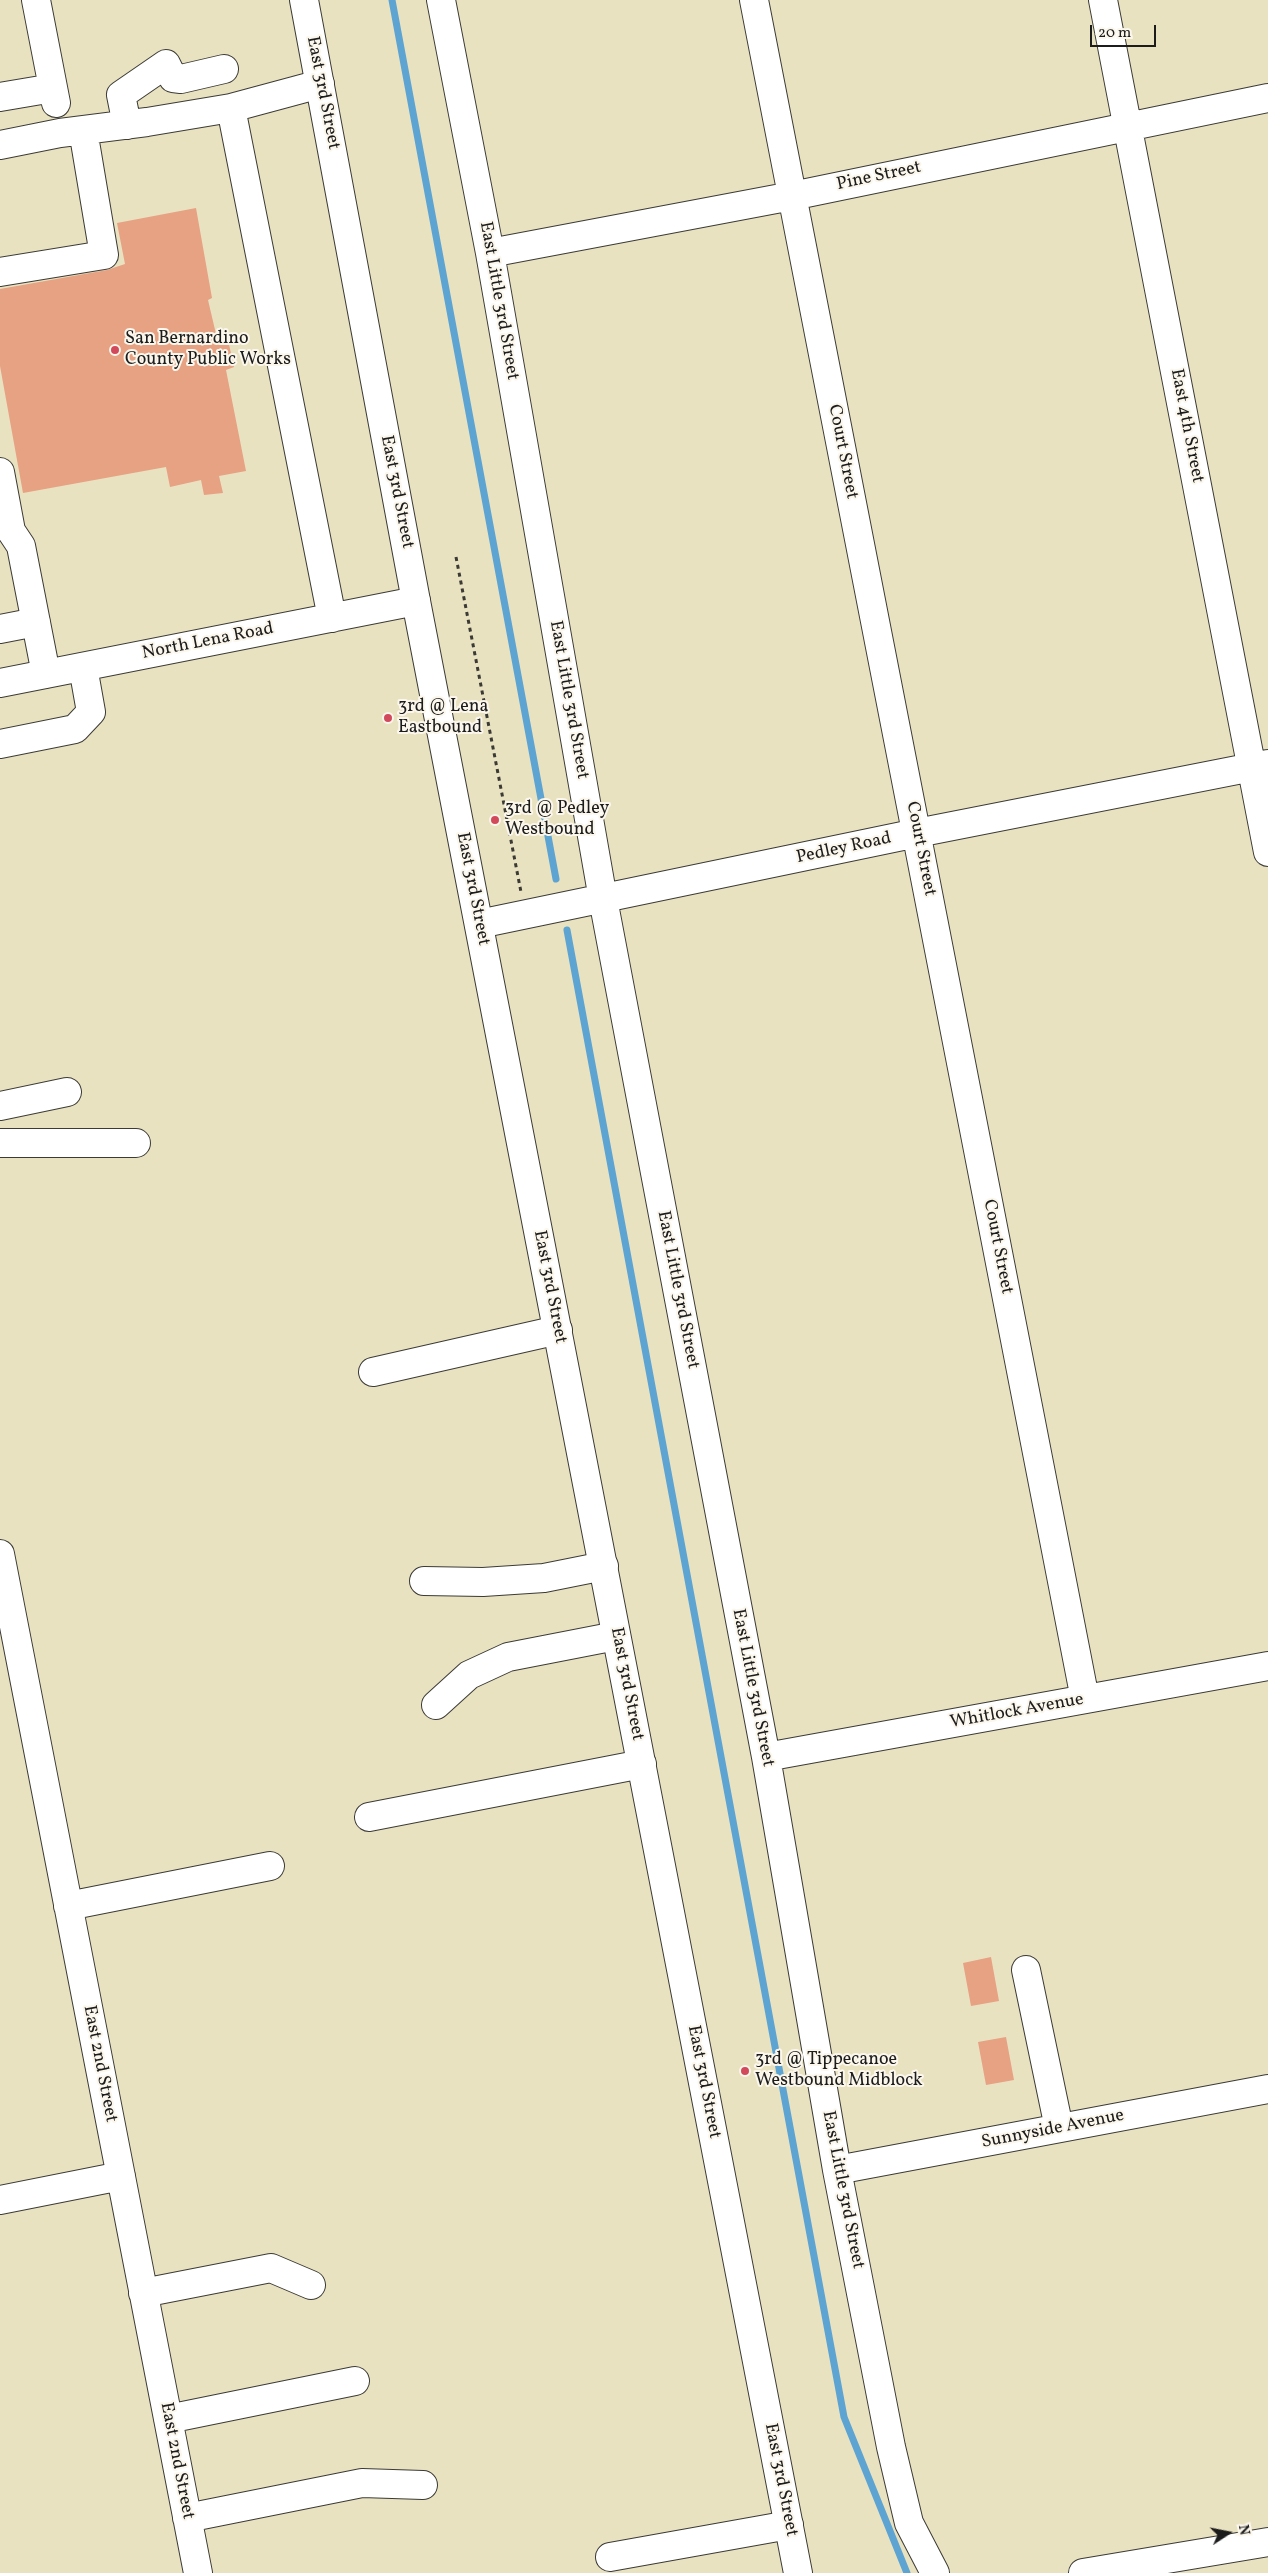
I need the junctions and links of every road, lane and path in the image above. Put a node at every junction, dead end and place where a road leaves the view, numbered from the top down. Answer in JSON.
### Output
{"nodes":[{"id":1,"x":36,"y":0,"type":"edge"},
{"id":2,"x":304,"y":0,"type":"edge"},
{"id":3,"x":441,"y":0,"type":"edge"},
{"id":4,"x":754,"y":0,"type":"edge"},
{"id":5,"x":1103,"y":0,"type":"edge"},
{"id":6,"x":224,"y":70,"type":"dead end"},
{"id":7,"x":320,"y":84,"type":"junction"},
{"id":8,"x":0,"y":97,"type":"edge"},
{"id":9,"x":1268,"y":98,"type":"edge"},
{"id":10,"x":231,"y":108,"type":"junction"},
{"id":11,"x":127,"y":125,"type":"junction"},
{"id":12,"x":1128,"y":125,"type":"junction"},
{"id":13,"x":82,"y":130,"type":"junction"},
{"id":14,"x":0,"y":145,"type":"edge"},
{"id":15,"x":792,"y":196,"type":"junction"},
{"id":16,"x":490,"y":253,"type":"junction"},
{"id":17,"x":5,"y":271,"type":"edge"},
{"id":18,"x":0,"y":472,"type":"edge"},
{"id":19,"x":456,"y":557,"type":"dead end"},
{"id":20,"x":416,"y":601,"type":"junction"},
{"id":21,"x":332,"y":618,"type":"junction"},
{"id":22,"x":36,"y":622,"type":"junction"},
{"id":23,"x":0,"y":630,"type":"edge"},
{"id":24,"x":83,"y":666,"type":"junction"},
{"id":25,"x":46,"y":674,"type":"junction"},
{"id":26,"x":0,"y":683,"type":"edge"},
{"id":27,"x":0,"y":744,"type":"edge"},
{"id":28,"x":1260,"y":766,"type":"edge"},
{"id":29,"x":917,"y":833,"type":"junction"},
{"id":30,"x":1268,"y":852,"type":"edge"},
{"id":31,"x":603,"y":899,"type":"junction"},
{"id":32,"x":525,"y":914,"type":"junction"},
{"id":33,"x":479,"y":924,"type":"junction"},
{"id":34,"x":67,"y":1092,"type":"dead end"},
{"id":35,"x":0,"y":1106,"type":"edge"},
{"id":36,"x":0,"y":1143,"type":"edge"},
{"id":37,"x":136,"y":1143,"type":"dead end"},
{"id":38,"x":558,"y":1330,"type":"junction"},
{"id":39,"x":373,"y":1372,"type":"dead end"},
{"id":40,"x":0,"y":1554,"type":"edge"},
{"id":41,"x":604,"y":1566,"type":"junction"},
{"id":42,"x":424,"y":1581,"type":"dead end"},
{"id":43,"x":616,"y":1636,"type":"junction"},
{"id":44,"x":1268,"y":1666,"type":"edge"},
{"id":45,"x":1085,"y":1699,"type":"junction"},
{"id":46,"x":436,"y":1705,"type":"dead end"},
{"id":47,"x":766,"y":1757,"type":"junction"},
{"id":48,"x":642,"y":1764,"type":"junction"},
{"id":49,"x":369,"y":1817,"type":"dead end"},
{"id":50,"x":270,"y":1866,"type":"dead end"},
{"id":51,"x":68,"y":1906,"type":"junction"},
{"id":52,"x":1026,"y":1970,"type":"dead end"},
{"id":53,"x":1268,"y":2089,"type":"edge"},
{"id":54,"x":1059,"y":2128,"type":"junction"},
{"id":55,"x":837,"y":2170,"type":"junction"},
{"id":56,"x":121,"y":2176,"type":"junction"},
{"id":57,"x":0,"y":2200,"type":"edge"},
{"id":58,"x":311,"y":2285,"type":"dead end"},
{"id":59,"x":143,"y":2293,"type":"junction"},
{"id":60,"x":355,"y":2381,"type":"dead end"},
{"id":61,"x":168,"y":2419,"type":"junction"},
{"id":62,"x":424,"y":2485,"type":"dead end"},
{"id":63,"x":787,"y":2515,"type":"junction"},
{"id":64,"x":187,"y":2518,"type":"junction"},
{"id":65,"x":1268,"y":2542,"type":"edge"},
{"id":66,"x":610,"y":2550,"type":"dead end"},
{"id":67,"x":198,"y":2573,"type":"edge"},
{"id":68,"x":798,"y":2573,"type":"edge"},
{"id":69,"x":935,"y":2573,"type":"edge"},
{"id":70,"x":1083,"y":2573,"type":"edge"}],
"edges":[{"from":1,"to":8,"type":"street"},
{"from":2,"to":7,"type":"street","name":"East 3rd Street"},
{"from":3,"to":16,"type":"street","name":"East Little 3rd Street"},
{"from":4,"to":15,"type":"street","name":"Court Street"},
{"from":5,"to":12,"type":"street","name":"East 4th Street"},
{"from":6,"to":11,"type":"street"},
{"from":7,"to":10,"type":"street"},
{"from":7,"to":20,"type":"street","name":"East 3rd Street"},
{"from":9,"to":12,"type":"street","name":"Pine Street"},
{"from":10,"to":11,"type":"street"},
{"from":10,"to":21,"type":"street"},
{"from":11,"to":13,"type":"street"},
{"from":12,"to":15,"type":"street","name":"Pine Street"},
{"from":12,"to":28,"type":"street","name":"East 4th Street"},
{"from":13,"to":14,"type":"street"},
{"from":13,"to":17,"type":"street"},
{"from":15,"to":16,"type":"street","name":"Pine Street"},
{"from":15,"to":29,"type":"street","name":"Court Street"},
{"from":16,"to":31,"type":"street","name":"East Little 3rd Street"},
{"from":18,"to":22,"type":"street"},
{"from":19,"to":32,"type":"path"},
{"from":20,"to":21,"type":"street","name":"North Lena Road"},
{"from":20,"to":33,"type":"street","name":"East 3rd Street"},
{"from":21,"to":24,"type":"street","name":"North Lena Road"},
{"from":22,"to":23,"type":"street"},
{"from":22,"to":25,"type":"street"},
{"from":24,"to":25,"type":"street","name":"North Lena Road"},
{"from":24,"to":27,"type":"street"},
{"from":25,"to":26,"type":"street","name":"North Lena Road"},
{"from":28,"to":29,"type":"street","name":"Pedley Road"},
{"from":28,"to":30,"type":"street","name":"East 4th Street"},
{"from":29,"to":31,"type":"street","name":"Pedley Road"},
{"from":29,"to":45,"type":"street","name":"Court Street"},
{"from":31,"to":32,"type":"street","name":"Pedley Road"},
{"from":31,"to":47,"type":"street","name":"East Little 3rd Street"},
{"from":32,"to":33,"type":"street","name":"Pedley Road"},
{"from":33,"to":38,"type":"street","name":"East 3rd Street"},
{"from":34,"to":35,"type":"street"},
{"from":36,"to":37,"type":"street"},
{"from":38,"to":39,"type":"street"},
{"from":38,"to":41,"type":"street","name":"East 3rd Street"},
{"from":40,"to":51,"type":"street","name":"East 2nd Street"},
{"from":41,"to":42,"type":"street"},
{"from":41,"to":43,"type":"street","name":"East 3rd Street"},
{"from":43,"to":46,"type":"street"},
{"from":43,"to":48,"type":"street","name":"East 3rd Street"},
{"from":44,"to":45,"type":"street","name":"Whitlock Avenue"},
{"from":45,"to":47,"type":"street","name":"Whitlock Avenue"},
{"from":47,"to":55,"type":"street","name":"East Little 3rd Street"},
{"from":48,"to":49,"type":"street"},
{"from":48,"to":63,"type":"street","name":"East 3rd Street"},
{"from":50,"to":51,"type":"street"},
{"from":51,"to":56,"type":"street","name":"East 2nd Street"},
{"from":52,"to":54,"type":"street"},
{"from":53,"to":54,"type":"street","name":"Sunnyside Avenue"},
{"from":54,"to":55,"type":"street","name":"Sunnyside Avenue"},
{"from":55,"to":69,"type":"street","name":"East Little 3rd Street"},
{"from":56,"to":57,"type":"street"},
{"from":56,"to":59,"type":"street","name":"East 2nd Street"},
{"from":58,"to":59,"type":"street"},
{"from":59,"to":61,"type":"street","name":"East 2nd Street"},
{"from":60,"to":61,"type":"street"},
{"from":61,"to":64,"type":"street","name":"East 2nd Street"},
{"from":62,"to":64,"type":"street"},
{"from":63,"to":66,"type":"street"},
{"from":63,"to":68,"type":"street","name":"East 3rd Street"},
{"from":64,"to":67,"type":"street","name":"East 2nd Street"},
{"from":65,"to":70,"type":"street"}]}
